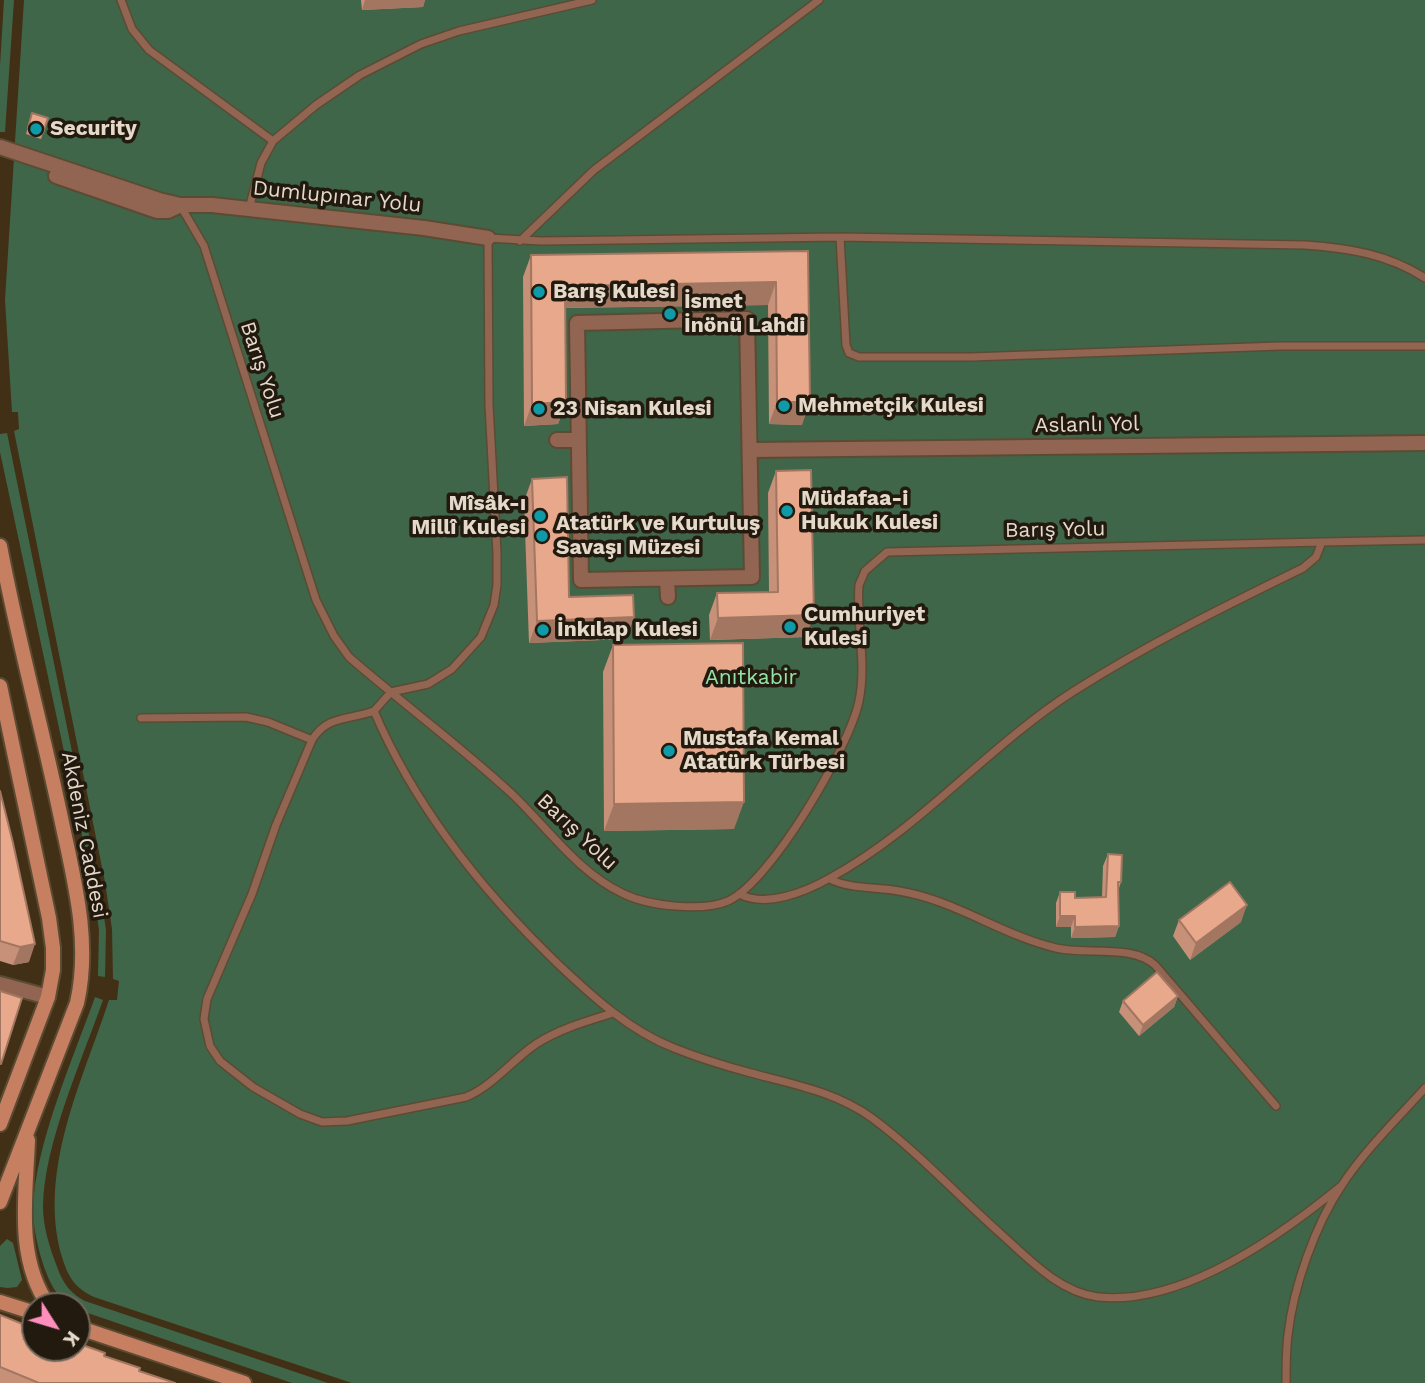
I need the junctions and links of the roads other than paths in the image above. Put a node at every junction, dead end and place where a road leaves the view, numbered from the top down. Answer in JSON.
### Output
{"nodes":[{"id":1,"x":121,"y":0,"type":"edge"},
{"id":2,"x":592,"y":0,"type":"edge"},
{"id":3,"x":819,"y":0,"type":"edge"},
{"id":4,"x":273,"y":141,"type":"junction"},
{"id":5,"x":0,"y":147,"type":"edge"},
{"id":6,"x":0,"y":153,"type":"edge"},
{"id":7,"x":180,"y":205,"type":"junction"},
{"id":8,"x":248,"y":209,"type":"junction"},
{"id":9,"x":840,"y":237,"type":"junction"},
{"id":10,"x":488,"y":239,"type":"junction"},
{"id":11,"x":520,"y":241,"type":"junction"},
{"id":12,"x":1425,"y":278,"type":"edge"},
{"id":13,"x":1425,"y":346,"type":"edge"},
{"id":14,"x":557,"y":440,"type":"dead end"},
{"id":15,"x":579,"y":440,"type":"junction"},
{"id":16,"x":1425,"y":443,"type":"edge"},
{"id":17,"x":750,"y":450,"type":"junction"},
{"id":18,"x":1425,"y":540,"type":"edge"},
{"id":19,"x":1322,"y":542,"type":"junction"},
{"id":20,"x":0,"y":546,"type":"edge"},
{"id":21,"x":667,"y":579,"type":"junction"},
{"id":22,"x":668,"y":597,"type":"dead end"},
{"id":23,"x":0,"y":685,"type":"edge"},
{"id":24,"x":391,"y":692,"type":"junction"},
{"id":25,"x":374,"y":711,"type":"junction"},
{"id":26,"x":141,"y":718,"type":"dead end"},
{"id":27,"x":312,"y":740,"type":"junction"},
{"id":28,"x":830,"y":878,"type":"junction"},
{"id":29,"x":739,"y":894,"type":"junction"},
{"id":30,"x":0,"y":984,"type":"edge"},
{"id":31,"x":48,"y":997,"type":"junction"},
{"id":32,"x":612,"y":1013,"type":"junction"},
{"id":33,"x":1425,"y":1088,"type":"edge"},
{"id":34,"x":1276,"y":1106,"type":"dead end"},
{"id":35,"x":0,"y":1124,"type":"edge"},
{"id":36,"x":29,"y":1128,"type":"junction"},
{"id":37,"x":1341,"y":1186,"type":"junction"},
{"id":38,"x":0,"y":1202,"type":"edge"},
{"id":39,"x":42,"y":1292,"type":"edge"},
{"id":40,"x":0,"y":1302,"type":"edge"},
{"id":41,"x":21,"y":1309,"type":"edge"},
{"id":42,"x":91,"y":1332,"type":"edge"},
{"id":43,"x":209,"y":1377,"type":"edge"},
{"id":44,"x":244,"y":1383,"type":"edge"},
{"id":45,"x":1286,"y":1383,"type":"edge"}],
"edges":[{"from":1,"to":4,"type":"lane"},
{"from":2,"to":4,"type":"lane"},
{"from":3,"to":11,"type":"lane"},
{"from":4,"to":8,"type":"lane"},
{"from":5,"to":7,"type":"street","name":"Dumlupınar Yolu"},
{"from":6,"to":7,"type":"street","name":"Dumlupınar Yolu"},
{"from":7,"to":8,"type":"street","name":"Dumlupınar Yolu"},
{"from":7,"to":24,"type":"lane","name":"Barış Yolu"},
{"from":8,"to":10,"type":"street","name":"Dumlupınar Yolu"},
{"from":9,"to":11,"type":"lane"},
{"from":9,"to":12,"type":"lane"},
{"from":9,"to":13,"type":"lane"},
{"from":10,"to":11,"type":"lane"},
{"from":10,"to":24,"type":"lane"},
{"from":14,"to":15,"type":"street"},
{"from":15,"to":17,"type":"street"},
{"from":15,"to":21,"type":"street"},
{"from":16,"to":17,"type":"street","name":"Aslanlı Yol"},
{"from":17,"to":21,"type":"street"},
{"from":18,"to":19,"type":"lane","name":"Barış Yolu"},
{"from":19,"to":28,"type":"lane"},
{"from":19,"to":29,"type":"lane","name":"Barış Yolu"},
{"from":20,"to":36,"type":"main road","name":"Akdeniz Caddesi"},
{"from":21,"to":22,"type":"street"},
{"from":23,"to":31,"type":"main road"},
{"from":24,"to":25,"type":"lane"},
{"from":24,"to":29,"type":"lane","name":"Barış Yolu"},
{"from":25,"to":27,"type":"lane"},
{"from":25,"to":32,"type":"lane"},
{"from":26,"to":27,"type":"lane"},
{"from":27,"to":32,"type":"lane"},
{"from":28,"to":29,"type":"lane"},
{"from":28,"to":34,"type":"lane"},
{"from":30,"to":31,"type":"street"},
{"from":31,"to":35,"type":"main road"},
{"from":32,"to":37,"type":"lane"},
{"from":33,"to":37,"type":"lane"},
{"from":36,"to":38,"type":"main road","name":"Akdeniz Caddesi"},
{"from":36,"to":39,"type":"main road"},
{"from":37,"to":45,"type":"lane"},
{"from":40,"to":41,"type":"main road"},
{"from":42,"to":43,"type":"main road"},
{"from":43,"to":44,"type":"main road"}]}
